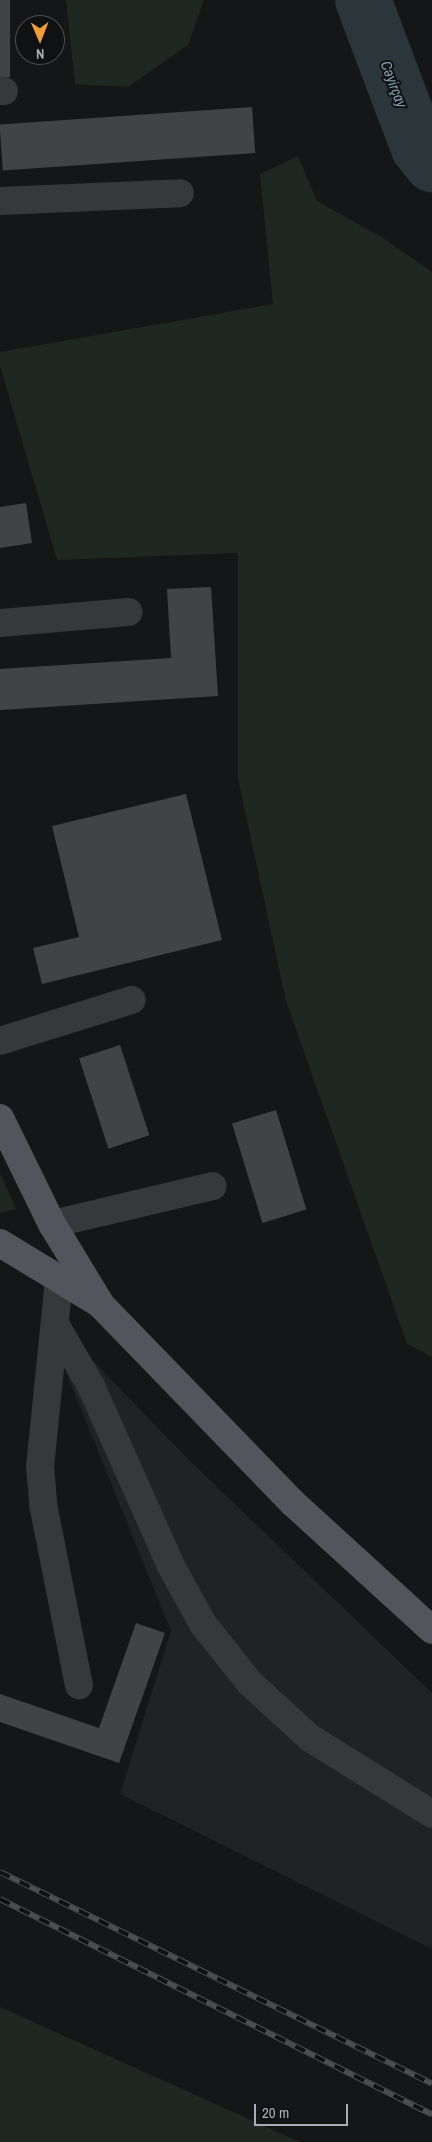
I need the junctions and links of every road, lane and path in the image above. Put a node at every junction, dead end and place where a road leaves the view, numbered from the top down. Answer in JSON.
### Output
{"nodes":[{"id":1,"x":180,"y":193,"type":"dead end"},
{"id":2,"x":0,"y":201,"type":"edge"},
{"id":3,"x":129,"y":612,"type":"dead end"},
{"id":4,"x":0,"y":623,"type":"edge"},
{"id":5,"x":132,"y":1000,"type":"dead end"},
{"id":6,"x":0,"y":1041,"type":"edge"},
{"id":7,"x":0,"y":1118,"type":"edge"},
{"id":8,"x":213,"y":1186,"type":"dead end"},
{"id":9,"x":52,"y":1224,"type":"junction"},
{"id":10,"x":0,"y":1244,"type":"edge"},
{"id":11,"x":59,"y":1280,"type":"junction"},
{"id":12,"x":101,"y":1305,"type":"junction"},
{"id":13,"x":55,"y":1324,"type":"junction"},
{"id":14,"x":432,"y":1630,"type":"edge"},
{"id":15,"x":79,"y":1685,"type":"dead end"},
{"id":16,"x":432,"y":1814,"type":"edge"}],
"edges":[{"from":1,"to":2,"type":"lane"},
{"from":3,"to":4,"type":"lane"},
{"from":5,"to":6,"type":"lane"},
{"from":7,"to":9,"type":"main road"},
{"from":8,"to":9,"type":"lane"},
{"from":9,"to":12,"type":"main road"},
{"from":10,"to":11,"type":"main road"},
{"from":11,"to":12,"type":"main road"},
{"from":11,"to":13,"type":"lane"},
{"from":12,"to":14,"type":"main road"},
{"from":13,"to":15,"type":"lane"},
{"from":13,"to":16,"type":"lane"}]}
